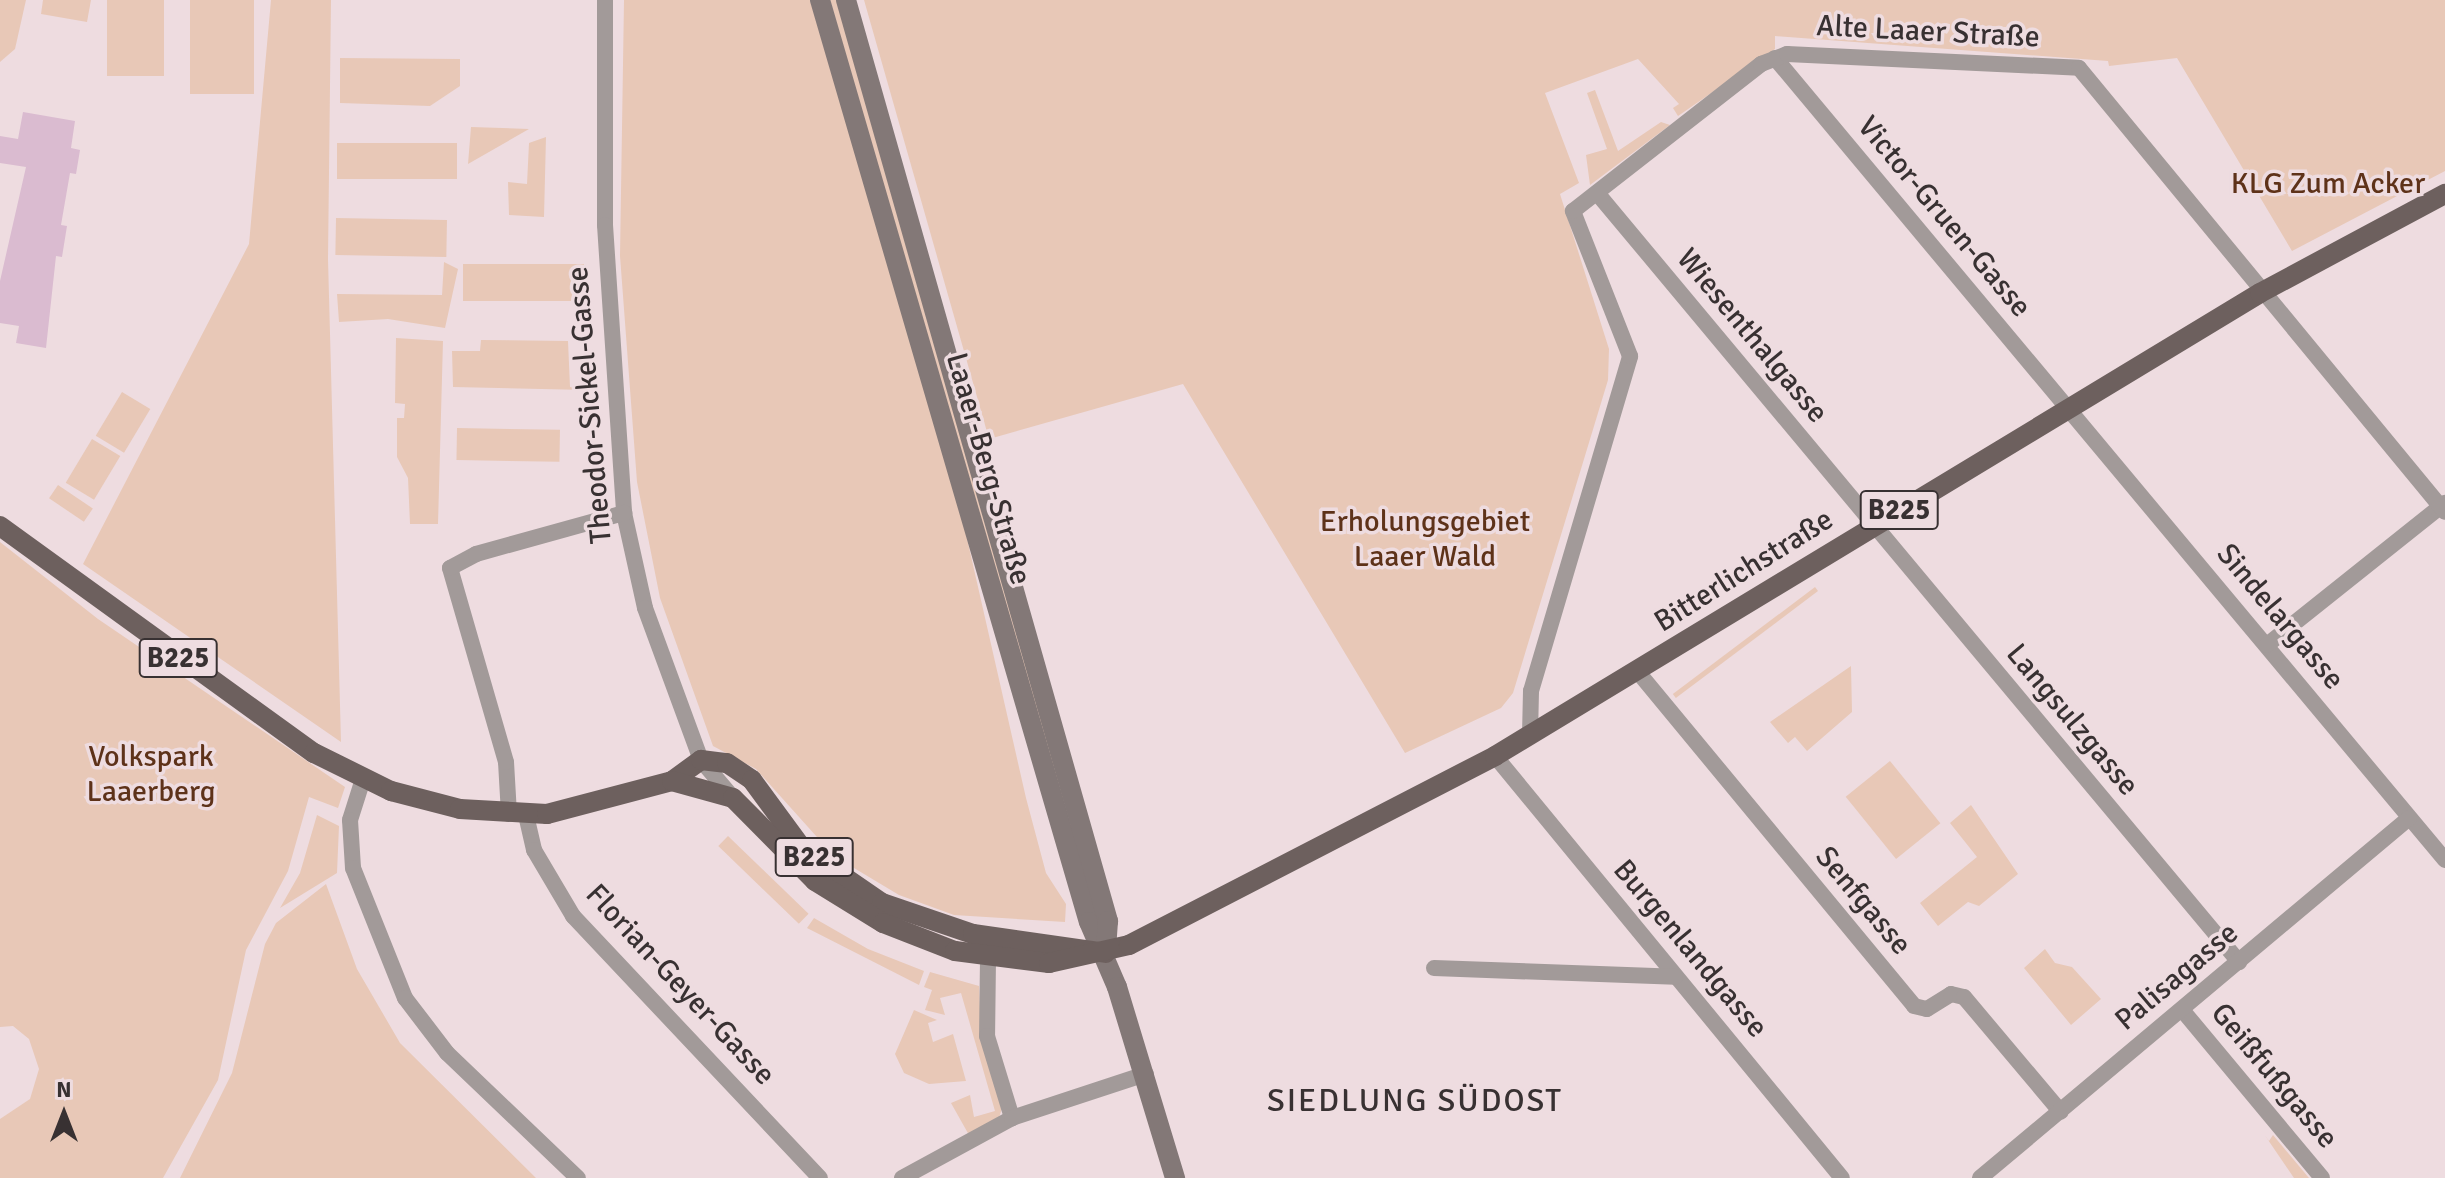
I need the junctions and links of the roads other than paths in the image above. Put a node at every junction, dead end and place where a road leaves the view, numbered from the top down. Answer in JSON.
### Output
{"nodes":[{"id":1,"x":605,"y":0,"type":"edge"},
{"id":2,"x":820,"y":0,"type":"edge"},
{"id":3,"x":846,"y":0,"type":"edge"},
{"id":4,"x":1775,"y":58,"type":"junction"},
{"id":5,"x":1597,"y":193,"type":"junction"},
{"id":6,"x":2445,"y":194,"type":"edge"},
{"id":7,"x":2260,"y":293,"type":"junction"},
{"id":8,"x":2071,"y":411,"type":"junction"},
{"id":9,"x":2444,"y":507,"type":"edge"},
{"id":10,"x":624,"y":513,"type":"junction"},
{"id":11,"x":1868,"y":520,"type":"junction"},
{"id":12,"x":0,"y":526,"type":"edge"},
{"id":13,"x":2267,"y":645,"type":"junction"},
{"id":14,"x":1638,"y":672,"type":"junction"},
{"id":15,"x":1530,"y":735,"type":"junction"},
{"id":16,"x":1495,"y":756,"type":"junction"},
{"id":17,"x":701,"y":760,"type":"junction"},
{"id":18,"x":363,"y":779,"type":"junction"},
{"id":19,"x":672,"y":781,"type":"junction"},
{"id":20,"x":733,"y":798,"type":"junction"},
{"id":21,"x":517,"y":814,"type":"junction"},
{"id":22,"x":2409,"y":818,"type":"junction"},
{"id":23,"x":2445,"y":860,"type":"edge"},
{"id":24,"x":1106,"y":953,"type":"junction"},
{"id":25,"x":988,"y":959,"type":"junction"},
{"id":26,"x":2239,"y":962,"type":"junction"},
{"id":27,"x":1434,"y":968,"type":"dead end"},
{"id":28,"x":1675,"y":977,"type":"junction"},
{"id":29,"x":2183,"y":1011,"type":"junction"},
{"id":30,"x":1146,"y":1074,"type":"junction"},
{"id":31,"x":2061,"y":1112,"type":"junction"},
{"id":32,"x":1012,"y":1118,"type":"junction"},
{"id":33,"x":578,"y":1178,"type":"edge"},
{"id":34,"x":820,"y":1178,"type":"edge"},
{"id":35,"x":902,"y":1178,"type":"edge"},
{"id":36,"x":1175,"y":1178,"type":"edge"},
{"id":37,"x":1842,"y":1178,"type":"edge"},
{"id":38,"x":1980,"y":1178,"type":"edge"},
{"id":39,"x":2322,"y":1178,"type":"edge"}],
"edges":[{"from":1,"to":10,"type":"street","name":"Theodor-Sickel-Gasse"},
{"from":2,"to":24,"type":"main road","name":"Laaer-Berg-Straße"},
{"from":3,"to":24,"type":"main road","name":"Laaer-Berg-Straße"},
{"from":4,"to":5,"type":"street"},
{"from":4,"to":7,"type":"street","name":"Alte Laaer Straße"},
{"from":4,"to":8,"type":"street","name":"Victor-Gruen-Gasse"},
{"from":5,"to":11,"type":"street","name":"Wiesenthalgasse"},
{"from":5,"to":15,"type":"street"},
{"from":6,"to":7,"type":"main road","name":"Bitterlichstraße","number":"B225"},
{"from":7,"to":8,"type":"main road","name":"Bitterlichstraße","number":"B225"},
{"from":7,"to":9,"type":"street"},
{"from":8,"to":11,"type":"main road","name":"Bitterlichstraße","number":"B225"},
{"from":8,"to":13,"type":"street","name":"Sindelargasse"},
{"from":9,"to":13,"type":"street"},
{"from":10,"to":17,"type":"street","name":"Theodor-Sickel-Gasse"},
{"from":10,"to":21,"type":"street","name":"Florian-Geyer-Gasse"},
{"from":11,"to":14,"type":"main road","name":"Bitterlichstraße","number":"B225"},
{"from":11,"to":26,"type":"street","name":"Langsulzgasse"},
{"from":12,"to":18,"type":"main road","number":"B225"},
{"from":13,"to":22,"type":"street","name":"Sindelargasse"},
{"from":14,"to":15,"type":"main road","name":"Bitterlichstraße","number":"B225"},
{"from":14,"to":31,"type":"street","name":"Senfgasse"},
{"from":15,"to":16,"type":"main road","name":"Bitterlichstraße","number":"B225"},
{"from":16,"to":24,"type":"main road","name":"Bitterlichstraße","number":"B225"},
{"from":16,"to":28,"type":"street","name":"Burgenlandgasse"},
{"from":17,"to":19,"type":"main road","number":"B225"},
{"from":17,"to":20,"type":"street","name":"Theodor-Sickel-Gasse"},
{"from":17,"to":24,"type":"main road","number":"B225"},
{"from":18,"to":21,"type":"main road","number":"B225"},
{"from":18,"to":33,"type":"street"},
{"from":19,"to":20,"type":"main road"},
{"from":19,"to":21,"type":"main road","number":"B225"},
{"from":20,"to":25,"type":"main road","number":"B225"},
{"from":21,"to":34,"type":"street","name":"Florian-Geyer-Gasse"},
{"from":22,"to":23,"type":"street","name":"Sindelargasse"},
{"from":22,"to":26,"type":"street","name":"Palisagasse"},
{"from":24,"to":25,"type":"main road","number":"B225"},
{"from":24,"to":30,"type":"main road","name":"Laaer-Berg-Straße"},
{"from":25,"to":32,"type":"street"},
{"from":26,"to":29,"type":"street","name":"Palisagasse"},
{"from":27,"to":28,"type":"street"},
{"from":28,"to":37,"type":"street","name":"Burgenlandgasse"},
{"from":29,"to":31,"type":"street","name":"Palisagasse"},
{"from":29,"to":39,"type":"street","name":"Geißfußgasse"},
{"from":30,"to":32,"type":"street"},
{"from":30,"to":36,"type":"main road","name":"Laaer-Berg-Straße"},
{"from":31,"to":38,"type":"street","name":"Palisagasse"},
{"from":32,"to":35,"type":"street"}]}
